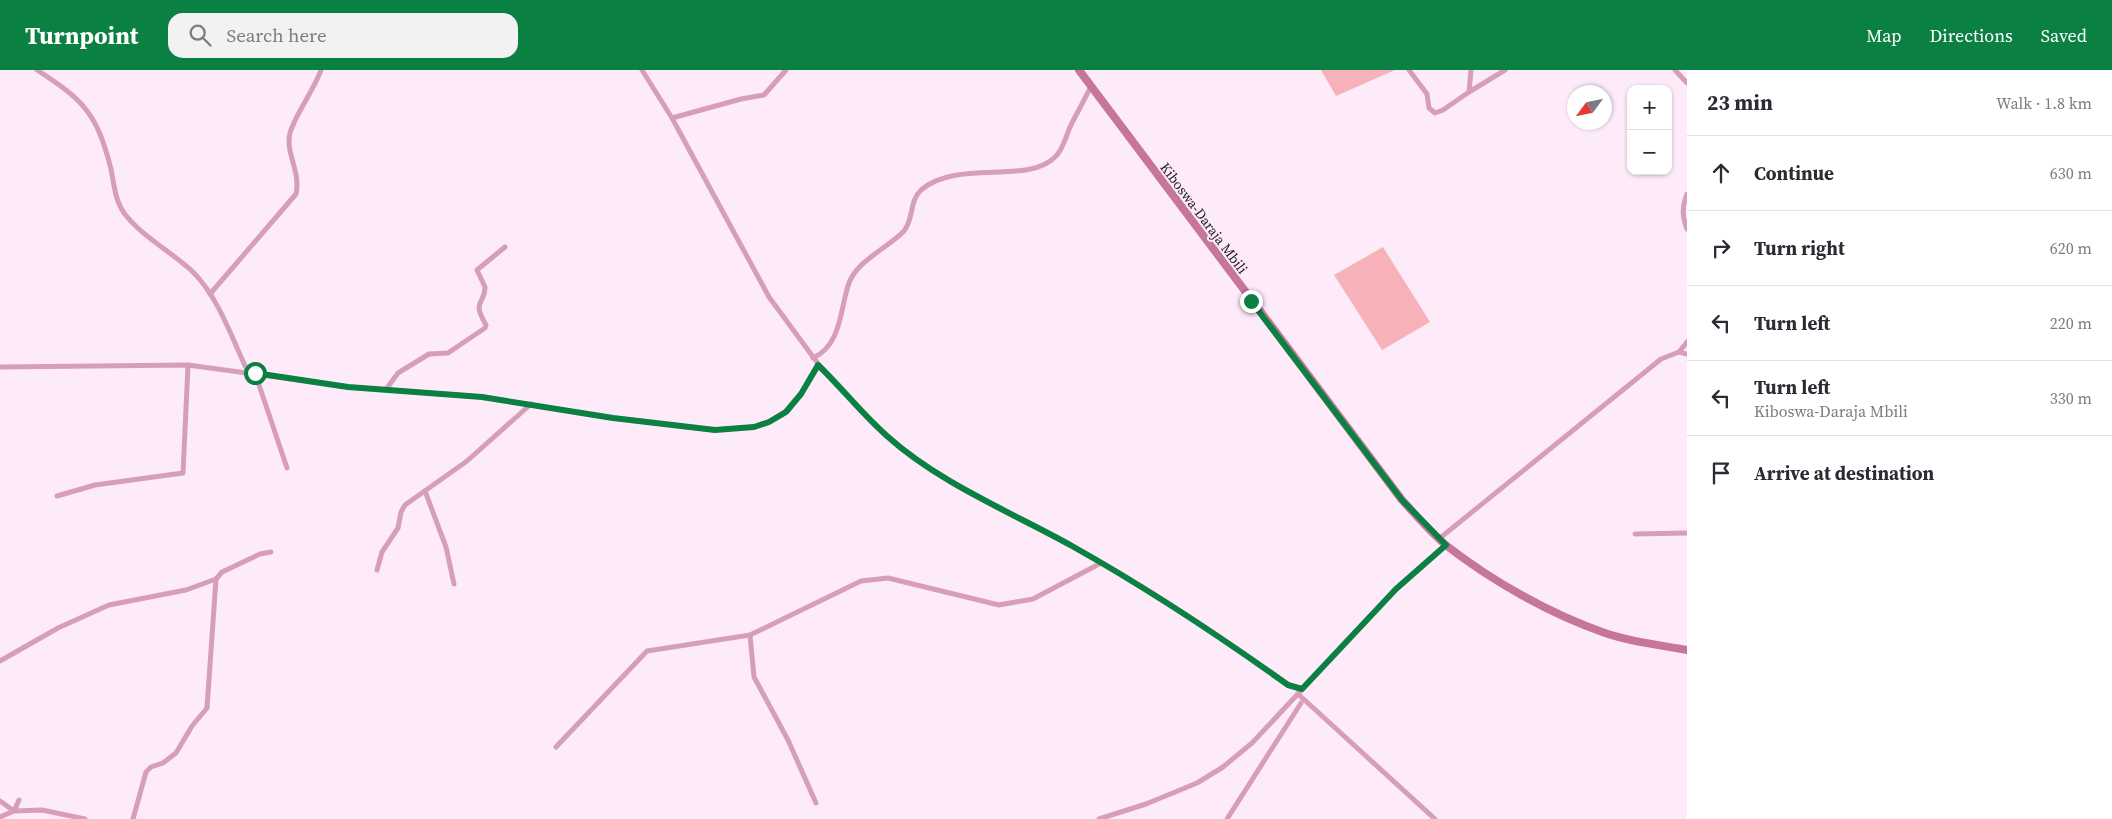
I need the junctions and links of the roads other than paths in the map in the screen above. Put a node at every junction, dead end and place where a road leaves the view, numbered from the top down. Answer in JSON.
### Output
{"nodes":[{"id":1,"x":36,"y":70,"type":"edge"},
{"id":2,"x":321,"y":70,"type":"edge"},
{"id":3,"x":642,"y":70,"type":"edge"},
{"id":4,"x":786,"y":70,"type":"edge"},
{"id":5,"x":1079,"y":70,"type":"edge"},
{"id":6,"x":1410,"y":70,"type":"edge"},
{"id":7,"x":1471,"y":70,"type":"edge"},
{"id":8,"x":1505,"y":70,"type":"edge"},
{"id":9,"x":1675,"y":70,"type":"edge"},
{"id":10,"x":1687,"y":83,"type":"edge"},
{"id":11,"x":1091,"y":86,"type":"junction"},
{"id":12,"x":1469,"y":92,"type":"junction"},
{"id":13,"x":672,"y":118,"type":"junction"},
{"id":14,"x":1687,"y":194,"type":"edge"},
{"id":15,"x":1685,"y":205,"type":"edge"},
{"id":16,"x":1687,"y":229,"type":"edge"},
{"id":17,"x":504,"y":248,"type":"dead end"},
{"id":18,"x":210,"y":294,"type":"junction"},
{"id":19,"x":1687,"y":342,"type":"edge"},
{"id":20,"x":1679,"y":352,"type":"junction"},
{"id":21,"x":1687,"y":354,"type":"edge"},
{"id":22,"x":813,"y":358,"type":"junction"},
{"id":23,"x":188,"y":365,"type":"junction"},
{"id":24,"x":818,"y":365,"type":"junction"},
{"id":25,"x":0,"y":367,"type":"edge"},
{"id":26,"x":248,"y":372,"type":"junction"},
{"id":27,"x":255,"y":373,"type":"junction"},
{"id":28,"x":387,"y":388,"type":"junction"},
{"id":29,"x":531,"y":404,"type":"junction"},
{"id":30,"x":287,"y":468,"type":"dead end"},
{"id":31,"x":425,"y":491,"type":"junction"},
{"id":32,"x":57,"y":496,"type":"dead end"},
{"id":33,"x":1687,"y":533,"type":"edge"},
{"id":34,"x":1634,"y":534,"type":"dead end"},
{"id":35,"x":1443,"y":542,"type":"junction"},
{"id":36,"x":271,"y":552,"type":"dead end"},
{"id":37,"x":1101,"y":563,"type":"junction"},
{"id":38,"x":377,"y":570,"type":"dead end"},
{"id":39,"x":216,"y":579,"type":"junction"},
{"id":40,"x":454,"y":584,"type":"dead end"},
{"id":41,"x":750,"y":635,"type":"junction"},
{"id":42,"x":1687,"y":650,"type":"edge"},
{"id":43,"x":0,"y":661,"type":"edge"},
{"id":44,"x":1302,"y":689,"type":"junction"},
{"id":45,"x":1298,"y":694,"type":"junction"},
{"id":46,"x":1301,"y":703,"type":"dead end"},
{"id":47,"x":556,"y":747,"type":"dead end"},
{"id":48,"x":19,"y":800,"type":"dead end"},
{"id":49,"x":0,"y":801,"type":"edge"},
{"id":50,"x":816,"y":803,"type":"dead end"},
{"id":51,"x":14,"y":812,"type":"junction"},
{"id":52,"x":0,"y":817,"type":"edge"},
{"id":53,"x":85,"y":819,"type":"edge"},
{"id":54,"x":133,"y":819,"type":"edge"},
{"id":55,"x":1099,"y":819,"type":"edge"},
{"id":56,"x":1227,"y":819,"type":"edge"},
{"id":57,"x":1435,"y":819,"type":"edge"}],
"edges":[{"from":1,"to":18,"type":"street"},
{"from":2,"to":18,"type":"street"},
{"from":3,"to":13,"type":"street"},
{"from":4,"to":13,"type":"street"},
{"from":5,"to":11,"type":"main road","name":"Kiboswa-Daraja Mbili"},
{"from":6,"to":12,"type":"street"},
{"from":7,"to":12,"type":"street"},
{"from":8,"to":12,"type":"street"},
{"from":9,"to":10,"type":"street"},
{"from":11,"to":22,"type":"street"},
{"from":11,"to":35,"type":"main road","name":"Kiboswa-Daraja Mbili"},
{"from":13,"to":22,"type":"street"},
{"from":14,"to":15,"type":"street"},
{"from":15,"to":16,"type":"street"},
{"from":17,"to":28,"type":"street"},
{"from":18,"to":26,"type":"street"},
{"from":19,"to":20,"type":"street"},
{"from":20,"to":21,"type":"street"},
{"from":20,"to":35,"type":"street"},
{"from":22,"to":24,"type":"street"},
{"from":23,"to":25,"type":"street"},
{"from":23,"to":26,"type":"street"},
{"from":23,"to":32,"type":"street"},
{"from":24,"to":29,"type":"street"},
{"from":24,"to":37,"type":"street"},
{"from":26,"to":27,"type":"street"},
{"from":27,"to":28,"type":"street"},
{"from":27,"to":30,"type":"street"},
{"from":28,"to":29,"type":"street"},
{"from":29,"to":31,"type":"street"},
{"from":31,"to":38,"type":"street"},
{"from":31,"to":40,"type":"street"},
{"from":33,"to":34,"type":"street"},
{"from":35,"to":42,"type":"main road","name":"Kiboswa-Daraja Mbili"},
{"from":35,"to":44,"type":"street"},
{"from":36,"to":39,"type":"street"},
{"from":37,"to":41,"type":"street"},
{"from":37,"to":44,"type":"street"},
{"from":39,"to":43,"type":"street"},
{"from":39,"to":54,"type":"street"},
{"from":41,"to":47,"type":"street"},
{"from":41,"to":50,"type":"street"},
{"from":44,"to":45,"type":"street"},
{"from":45,"to":55,"type":"street"},
{"from":45,"to":57,"type":"street"},
{"from":46,"to":56,"type":"street"},
{"from":48,"to":51,"type":"street"},
{"from":49,"to":51,"type":"street"},
{"from":51,"to":52,"type":"street"},
{"from":51,"to":53,"type":"street"}]}
